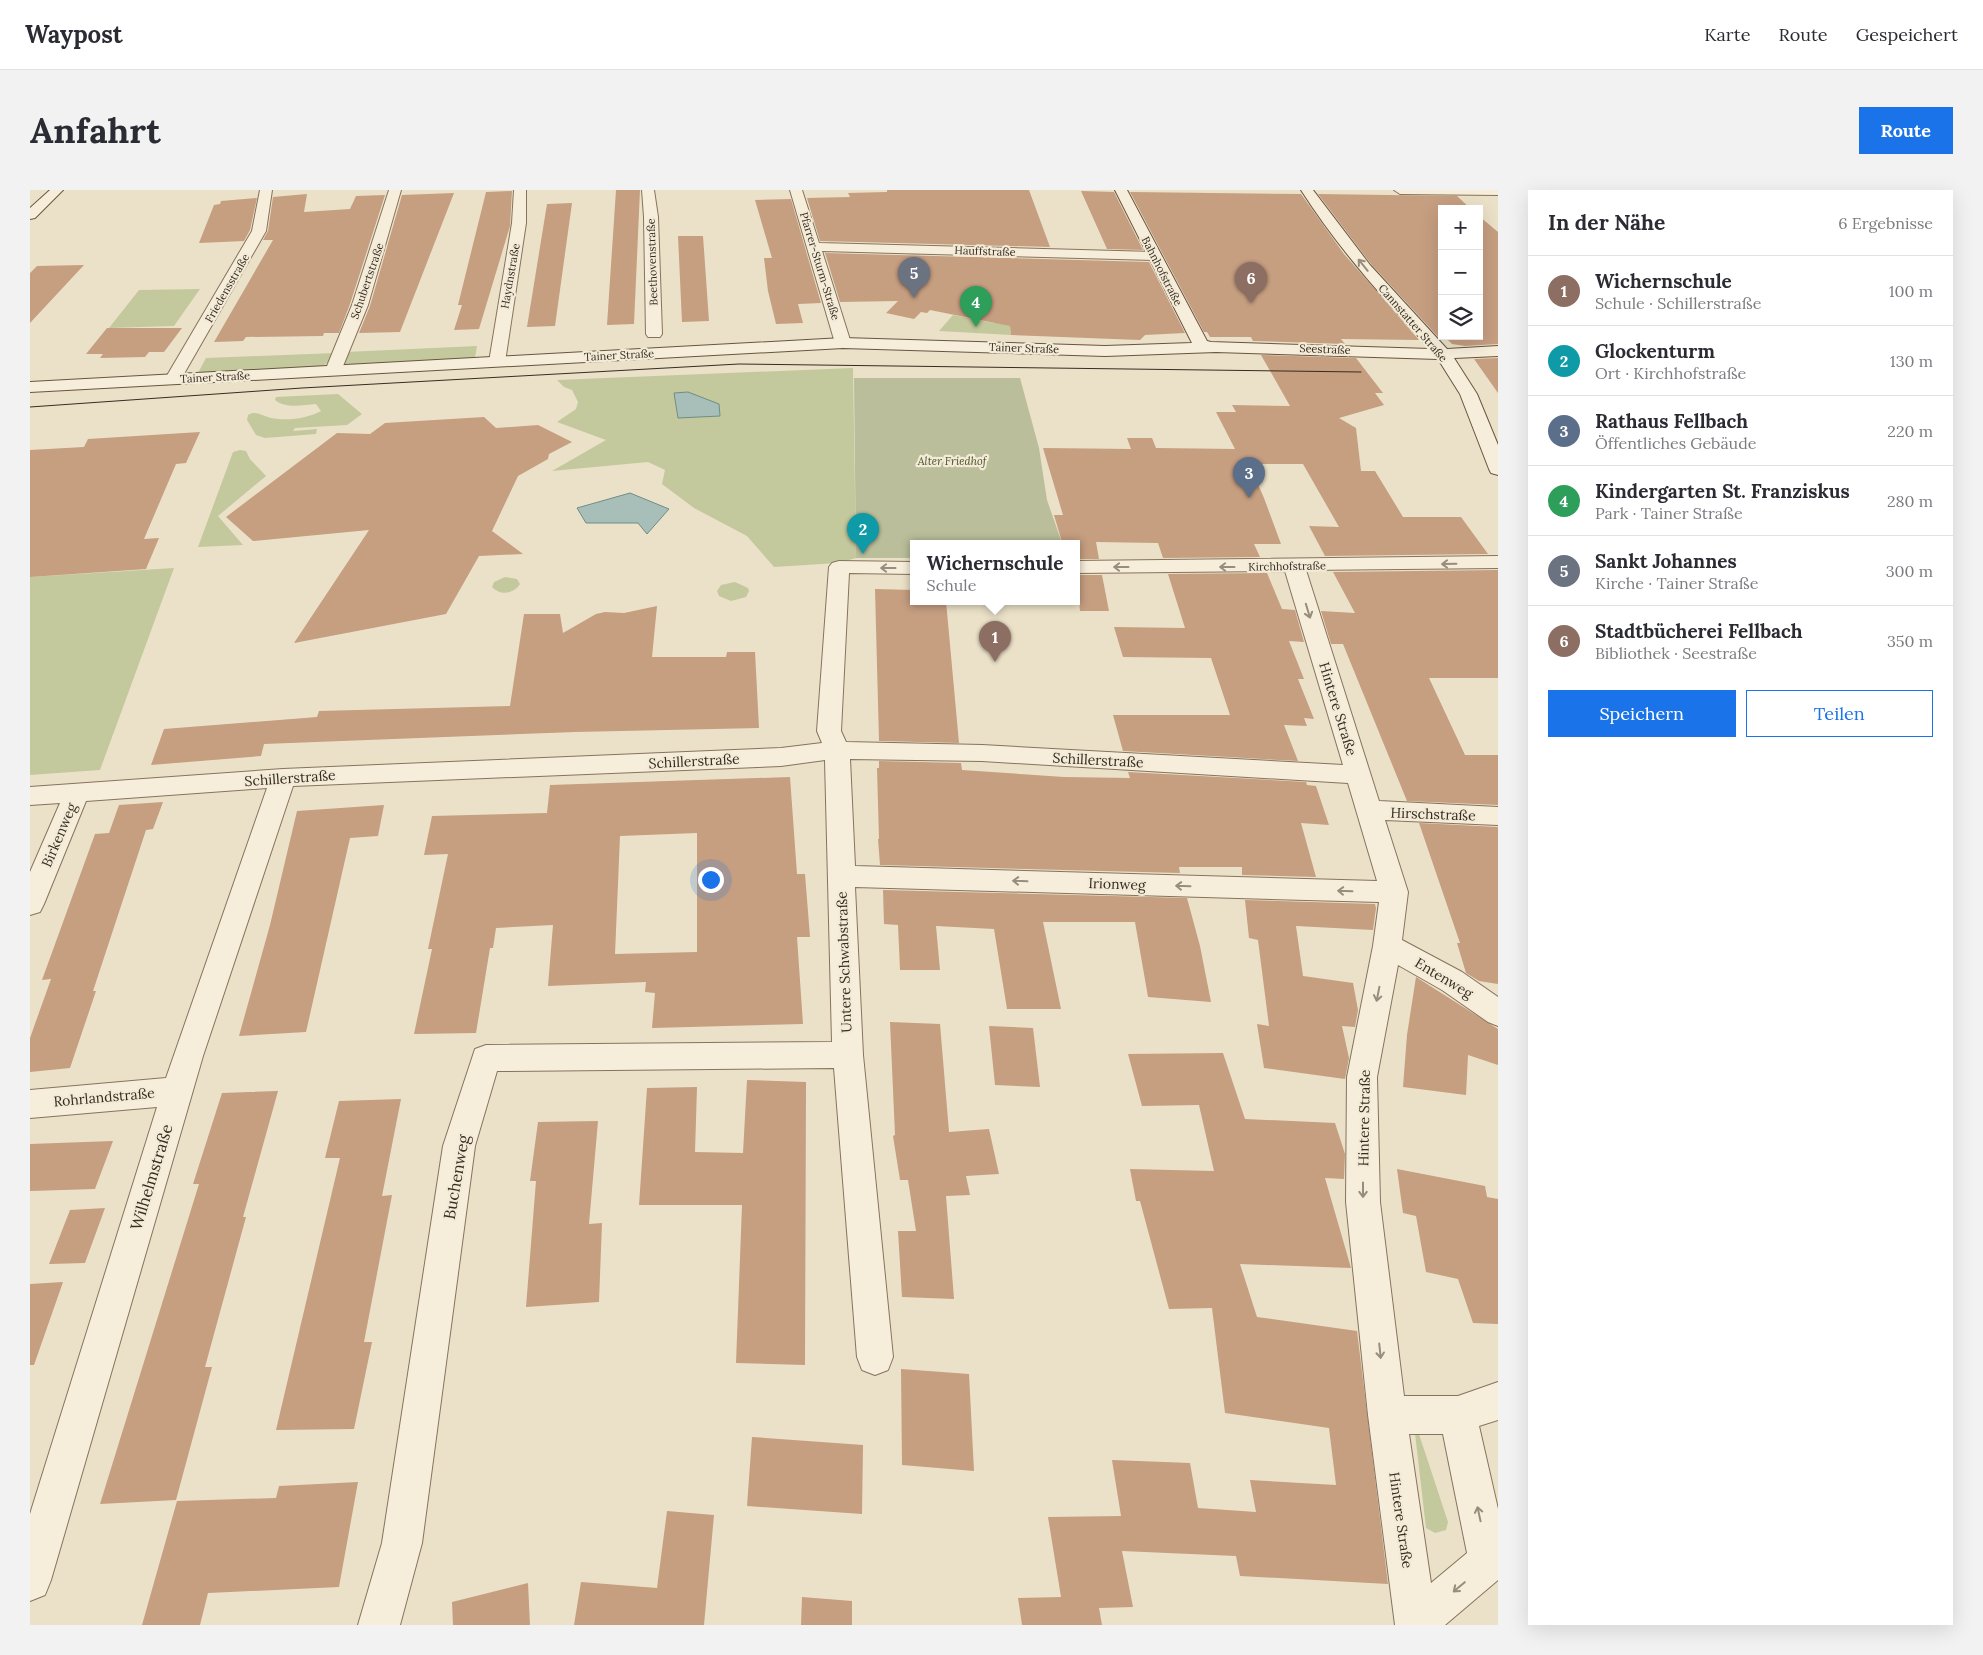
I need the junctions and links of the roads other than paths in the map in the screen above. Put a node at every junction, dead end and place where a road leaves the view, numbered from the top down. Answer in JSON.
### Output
{"nodes":[{"id":1,"x":57,"y":190,"type":"edge"},
{"id":2,"x":266,"y":190,"type":"edge"},
{"id":3,"x":395,"y":190,"type":"edge"},
{"id":4,"x":520,"y":190,"type":"edge"},
{"id":5,"x":648,"y":190,"type":"edge"},
{"id":6,"x":796,"y":190,"type":"edge"},
{"id":7,"x":1121,"y":190,"type":"edge"},
{"id":8,"x":1307,"y":190,"type":"edge"},
{"id":9,"x":1400,"y":190,"type":"edge"},
{"id":10,"x":1482,"y":190,"type":"edge"},
{"id":11,"x":1498,"y":191,"type":"edge"},
{"id":12,"x":1498,"y":205,"type":"edge"},
{"id":13,"x":30,"y":215,"type":"edge"},
{"id":14,"x":815,"y":247,"type":"junction"},
{"id":15,"x":1154,"y":256,"type":"junction"},
{"id":16,"x":1187,"y":320,"type":"junction"},
{"id":17,"x":654,"y":334,"type":"dead end"},
{"id":18,"x":843,"y":343,"type":"junction"},
{"id":19,"x":1208,"y":347,"type":"junction"},
{"id":20,"x":1130,"y":350,"type":"junction"},
{"id":21,"x":1498,"y":351,"type":"edge"},
{"id":22,"x":498,"y":354,"type":"junction"},
{"id":23,"x":1442,"y":354,"type":"junction"},
{"id":24,"x":333,"y":371,"type":"junction"},
{"id":25,"x":173,"y":379,"type":"junction"},
{"id":26,"x":30,"y":387,"type":"edge"},
{"id":27,"x":1498,"y":469,"type":"edge"},
{"id":28,"x":1498,"y":562,"type":"edge"},
{"id":29,"x":1294,"y":565,"type":"junction"},
{"id":30,"x":1080,"y":567,"type":"edge"},
{"id":31,"x":910,"y":568,"type":"edge"},
{"id":32,"x":836,"y":750,"type":"junction"},
{"id":33,"x":1358,"y":775,"type":"junction"},
{"id":34,"x":283,"y":778,"type":"junction"},
{"id":35,"x":76,"y":793,"type":"junction"},
{"id":36,"x":30,"y":796,"type":"edge"},
{"id":37,"x":1368,"y":810,"type":"junction"},
{"id":38,"x":1498,"y":816,"type":"edge"},
{"id":39,"x":841,"y":876,"type":"junction"},
{"id":40,"x":1394,"y":892,"type":"junction"},
{"id":41,"x":30,"y":904,"type":"edge"},
{"id":42,"x":1388,"y":946,"type":"junction"},
{"id":43,"x":1498,"y":1013,"type":"edge"},
{"id":44,"x":848,"y":1055,"type":"junction"},
{"id":45,"x":177,"y":1091,"type":"junction"},
{"id":46,"x":30,"y":1104,"type":"edge"},
{"id":47,"x":875,"y":1357,"type":"dead end"},
{"id":48,"x":1498,"y":1401,"type":"edge"},
{"id":49,"x":1386,"y":1415,"type":"junction"},
{"id":50,"x":1458,"y":1415,"type":"junction"},
{"id":51,"x":1494,"y":1561,"type":"edge"},
{"id":52,"x":30,"y":1580,"type":"edge"},
{"id":53,"x":1416,"y":1624,"type":"edge"},
{"id":54,"x":379,"y":1625,"type":"edge"}],
"edges":[{"from":1,"to":13,"type":"street"},
{"from":2,"to":25,"type":"street","name":"Friedensstraße"},
{"from":3,"to":24,"type":"street","name":"Schubertstraße"},
{"from":4,"to":22,"type":"street","name":"Haydnstraße"},
{"from":5,"to":17,"type":"street","name":"Beethovenstraße"},
{"from":6,"to":14,"type":"street","name":"Pfarrer-Sturm-Straße"},
{"from":7,"to":15,"type":"street","name":"Bahnhofstraße"},
{"from":23,"to":8,"type":"street","name":"Cannstatter Straße","one_way":true},
{"from":9,"to":10,"type":"street"},
{"from":10,"to":11,"type":"street"},
{"from":10,"to":12,"type":"street"},
{"from":14,"to":15,"type":"street","name":"Hauffstraße"},
{"from":14,"to":18,"type":"street","name":"Pfarrer-Sturm-Straße"},
{"from":15,"to":16,"type":"street","name":"Bahnhofstraße"},
{"from":16,"to":19,"type":"street","name":"Bahnhofstraße"},
{"from":16,"to":20,"type":"street"},
{"from":18,"to":20,"type":"street","name":"Tainer Straße"},
{"from":18,"to":22,"type":"street","name":"Tainer Straße"},
{"from":19,"to":20,"type":"street","name":"Tainer Straße"},
{"from":19,"to":23,"type":"street","name":"Seestraße"},
{"from":21,"to":23,"type":"street","name":"Seestraße"},
{"from":22,"to":24,"type":"street","name":"Tainer Straße"},
{"from":23,"to":27,"type":"street","name":"Cannstatter Straße"},
{"from":24,"to":25,"type":"street","name":"Tainer Straße"},
{"from":25,"to":26,"type":"street","name":"Tainer Straße"},
{"from":28,"to":29,"type":"street","name":"Kirchhofstraße","one_way":true},
{"from":29,"to":30,"type":"street","name":"Kirchhofstraße","one_way":true},
{"from":29,"to":33,"type":"street","name":"Hintere Straße","one_way":true},
{"from":31,"to":32,"type":"street","name":"Untere Schwabstraße","one_way":true},
{"from":32,"to":33,"type":"street","name":"Schillerstraße"},
{"from":32,"to":34,"type":"street","name":"Schillerstraße"},
{"from":32,"to":39,"type":"street","name":"Untere Schwabstraße"},
{"from":33,"to":37,"type":"street","name":"Hintere Straße"},
{"from":34,"to":35,"type":"street","name":"Schillerstraße"},
{"from":34,"to":45,"type":"street","name":"Wilhelmstraße"},
{"from":35,"to":36,"type":"street","name":"Schillerstraße"},
{"from":35,"to":41,"type":"street","name":"Birkenweg"},
{"from":37,"to":38,"type":"street","name":"Hirschstraße"},
{"from":37,"to":40,"type":"street","name":"Hintere Straße"},
{"from":40,"to":39,"type":"street","name":"Irionweg","one_way":true},
{"from":39,"to":44,"type":"street","name":"Untere Schwabstraße"},
{"from":40,"to":42,"type":"street","name":"Hintere Straße"},
{"from":42,"to":43,"type":"street","name":"Entenweg"},
{"from":42,"to":49,"type":"street","name":"Hintere Straße","one_way":true},
{"from":44,"to":47,"type":"street","name":"Untere Schwabstraße"},
{"from":44,"to":54,"type":"street","name":"Buchenweg"},
{"from":45,"to":46,"type":"street","name":"Rohrlandstraße"},
{"from":45,"to":52,"type":"street","name":"Wilhelmstraße"},
{"from":48,"to":50,"type":"street"},
{"from":49,"to":50,"type":"street"},
{"from":49,"to":53,"type":"street","name":"Hintere Straße"},
{"from":51,"to":50,"type":"street","one_way":true},
{"from":51,"to":53,"type":"street","one_way":true}]}
